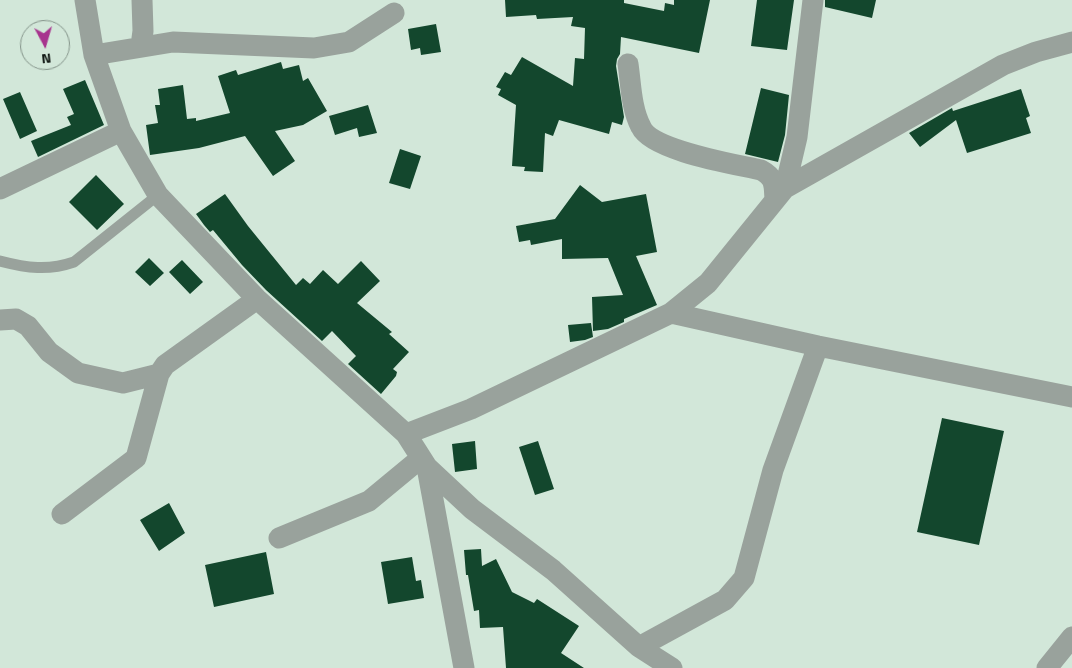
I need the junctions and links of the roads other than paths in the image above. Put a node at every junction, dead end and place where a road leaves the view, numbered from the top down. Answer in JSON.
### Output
{"nodes":[{"id":1,"x":85,"y":0,"type":"edge"},
{"id":2,"x":142,"y":0,"type":"edge"},
{"id":3,"x":813,"y":0,"type":"edge"},
{"id":4,"x":394,"y":13,"type":"dead end"},
{"id":5,"x":1072,"y":42,"type":"edge"},
{"id":6,"x":141,"y":46,"type":"junction"},
{"id":7,"x":94,"y":55,"type":"junction"},
{"id":8,"x":628,"y":64,"type":"dead end"},
{"id":9,"x":121,"y":131,"type":"junction"},
{"id":10,"x":0,"y":189,"type":"edge"},
{"id":11,"x":780,"y":194,"type":"junction"},
{"id":12,"x":158,"y":195,"type":"junction"},
{"id":13,"x":0,"y":261,"type":"edge"},
{"id":14,"x":258,"y":298,"type":"junction"},
{"id":15,"x":670,"y":313,"type":"junction"},
{"id":16,"x":0,"y":320,"type":"edge"},
{"id":17,"x":818,"y":346,"type":"junction"},
{"id":18,"x":159,"y":374,"type":"junction"},
{"id":19,"x":1072,"y":397,"type":"edge"},
{"id":20,"x":406,"y":434,"type":"junction"},
{"id":21,"x":424,"y":462,"type":"junction"},
{"id":22,"x":62,"y":514,"type":"dead end"},
{"id":23,"x":279,"y":538,"type":"dead end"},
{"id":24,"x":1072,"y":637,"type":"edge"},
{"id":25,"x":639,"y":647,"type":"junction"},
{"id":26,"x":464,"y":668,"type":"edge"},
{"id":27,"x":672,"y":668,"type":"edge"},
{"id":28,"x":1047,"y":668,"type":"edge"}],
"edges":[{"from":1,"to":7,"type":"street"},
{"from":2,"to":6,"type":"street"},
{"from":3,"to":11,"type":"street"},
{"from":4,"to":6,"type":"street"},
{"from":5,"to":11,"type":"street"},
{"from":6,"to":7,"type":"street"},
{"from":7,"to":9,"type":"street"},
{"from":8,"to":11,"type":"street"},
{"from":9,"to":10,"type":"street"},
{"from":9,"to":12,"type":"street"},
{"from":11,"to":15,"type":"street"},
{"from":12,"to":13,"type":"lane"},
{"from":12,"to":14,"type":"street"},
{"from":14,"to":18,"type":"street"},
{"from":14,"to":20,"type":"street"},
{"from":15,"to":17,"type":"street"},
{"from":15,"to":20,"type":"street"},
{"from":16,"to":18,"type":"street"},
{"from":17,"to":19,"type":"street"},
{"from":17,"to":25,"type":"street"},
{"from":18,"to":22,"type":"street"},
{"from":20,"to":21,"type":"street"},
{"from":21,"to":23,"type":"street"},
{"from":21,"to":25,"type":"street"},
{"from":21,"to":26,"type":"street"},
{"from":24,"to":28,"type":"street"},
{"from":25,"to":27,"type":"street"}]}
